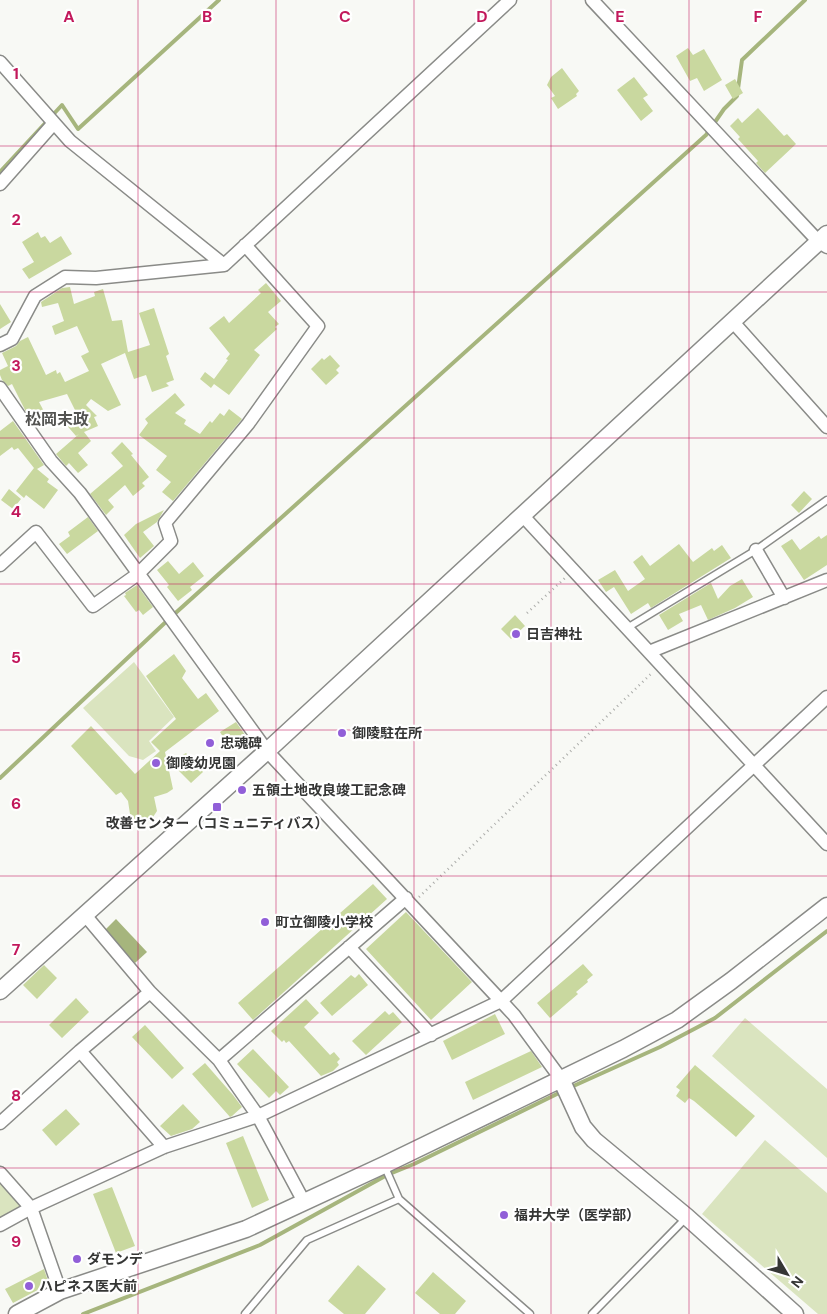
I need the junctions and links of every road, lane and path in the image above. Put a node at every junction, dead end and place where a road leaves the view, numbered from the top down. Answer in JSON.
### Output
{"nodes":[{"id":1,"x":510,"y":0,"type":"edge"},
{"id":2,"x":592,"y":0,"type":"edge"},
{"id":3,"x":0,"y":62,"type":"edge"},
{"id":4,"x":54,"y":123,"type":"junction"},
{"id":5,"x":0,"y":184,"type":"edge"},
{"id":6,"x":824,"y":241,"type":"edge"},
{"id":7,"x":245,"y":245,"type":"junction"},
{"id":8,"x":224,"y":264,"type":"junction"},
{"id":9,"x":733,"y":322,"type":"junction"},
{"id":10,"x":0,"y":345,"type":"edge"},
{"id":11,"x":0,"y":388,"type":"edge"},
{"id":12,"x":825,"y":421,"type":"edge"},
{"id":13,"x":827,"y":500,"type":"edge"},
{"id":14,"x":523,"y":516,"type":"junction"},
{"id":15,"x":756,"y":550,"type":"junction"},
{"id":16,"x":0,"y":565,"type":"edge"},
{"id":17,"x":573,"y":570,"type":"junction"},
{"id":18,"x":138,"y":574,"type":"junction"},
{"id":19,"x":827,"y":580,"type":"edge"},
{"id":20,"x":784,"y":598,"type":"junction"},
{"id":21,"x":527,"y":614,"type":"dead end"},
{"id":22,"x":627,"y":628,"type":"junction"},
{"id":23,"x":649,"y":652,"type":"junction"},
{"id":24,"x":661,"y":664,"type":"junction"},
{"id":25,"x":827,"y":697,"type":"edge"},
{"id":26,"x":267,"y":751,"type":"junction"},
{"id":27,"x":754,"y":765,"type":"junction"},
{"id":28,"x":827,"y":844,"type":"edge"},
{"id":29,"x":409,"y":901,"type":"junction"},
{"id":30,"x":827,"y":906,"type":"edge"},
{"id":31,"x":85,"y":915,"type":"junction"},
{"id":32,"x":349,"y":947,"type":"junction"},
{"id":33,"x":0,"y":992,"type":"edge"},
{"id":34,"x":150,"y":992,"type":"junction"},
{"id":35,"x":501,"y":1001,"type":"junction"},
{"id":36,"x":431,"y":1035,"type":"junction"},
{"id":37,"x":80,"y":1051,"type":"junction"},
{"id":38,"x":219,"y":1060,"type":"junction"},
{"id":39,"x":561,"y":1079,"type":"junction"},
{"id":40,"x":258,"y":1116,"type":"junction"},
{"id":41,"x":0,"y":1123,"type":"edge"},
{"id":42,"x":164,"y":1147,"type":"junction"},
{"id":43,"x":384,"y":1165,"type":"junction"},
{"id":44,"x":0,"y":1173,"type":"edge"},
{"id":45,"x":399,"y":1199,"type":"junction"},
{"id":46,"x":304,"y":1202,"type":"junction"},
{"id":47,"x":31,"y":1208,"type":"junction"},
{"id":48,"x":687,"y":1217,"type":"junction"},
{"id":49,"x":0,"y":1225,"type":"edge"},
{"id":50,"x":60,"y":1291,"type":"junction"},
{"id":51,"x":19,"y":1314,"type":"edge"},
{"id":52,"x":245,"y":1314,"type":"edge"},
{"id":53,"x":530,"y":1314,"type":"edge"},
{"id":54,"x":592,"y":1314,"type":"edge"},
{"id":55,"x":795,"y":1314,"type":"edge"}],
"edges":[{"from":1,"to":7,"type":"street"},
{"from":2,"to":6,"type":"street"},
{"from":3,"to":4,"type":"street"},
{"from":4,"to":5,"type":"street"},
{"from":4,"to":8,"type":"street"},
{"from":6,"to":9,"type":"street"},
{"from":7,"to":8,"type":"street"},
{"from":7,"to":18,"type":"street"},
{"from":8,"to":10,"type":"street"},
{"from":9,"to":12,"type":"street"},
{"from":9,"to":14,"type":"street"},
{"from":11,"to":18,"type":"street"},
{"from":13,"to":15,"type":"lane"},
{"from":14,"to":17,"type":"street"},
{"from":14,"to":26,"type":"street"},
{"from":15,"to":20,"type":"street"},
{"from":15,"to":22,"type":"lane"},
{"from":16,"to":18,"type":"street"},
{"from":17,"to":21,"type":"path"},
{"from":17,"to":22,"type":"street"},
{"from":18,"to":26,"type":"street"},
{"from":19,"to":20,"type":"street"},
{"from":20,"to":23,"type":"street"},
{"from":22,"to":23,"type":"street"},
{"from":23,"to":24,"type":"street"},
{"from":24,"to":27,"type":"street"},
{"from":24,"to":29,"type":"path"},
{"from":25,"to":27,"type":"street"},
{"from":26,"to":29,"type":"street"},
{"from":26,"to":31,"type":"street"},
{"from":27,"to":28,"type":"street"},
{"from":27,"to":35,"type":"street"},
{"from":29,"to":32,"type":"street"},
{"from":29,"to":35,"type":"street"},
{"from":30,"to":39,"type":"street"},
{"from":31,"to":33,"type":"street"},
{"from":31,"to":34,"type":"street"},
{"from":32,"to":36,"type":"street"},
{"from":32,"to":38,"type":"street"},
{"from":34,"to":37,"type":"street"},
{"from":34,"to":38,"type":"street"},
{"from":35,"to":36,"type":"street"},
{"from":35,"to":39,"type":"street"},
{"from":36,"to":40,"type":"street"},
{"from":37,"to":41,"type":"street"},
{"from":37,"to":42,"type":"street"},
{"from":38,"to":40,"type":"street"},
{"from":39,"to":43,"type":"street"},
{"from":39,"to":48,"type":"street"},
{"from":40,"to":42,"type":"street"},
{"from":40,"to":46,"type":"street"},
{"from":42,"to":47,"type":"street"},
{"from":43,"to":45,"type":"lane"},
{"from":43,"to":46,"type":"street"},
{"from":44,"to":47,"type":"street"},
{"from":45,"to":52,"type":"lane"},
{"from":45,"to":53,"type":"lane"},
{"from":46,"to":50,"type":"street"},
{"from":47,"to":49,"type":"street"},
{"from":47,"to":50,"type":"street"},
{"from":48,"to":54,"type":"lane"},
{"from":48,"to":55,"type":"street"},
{"from":50,"to":51,"type":"street"}]}
